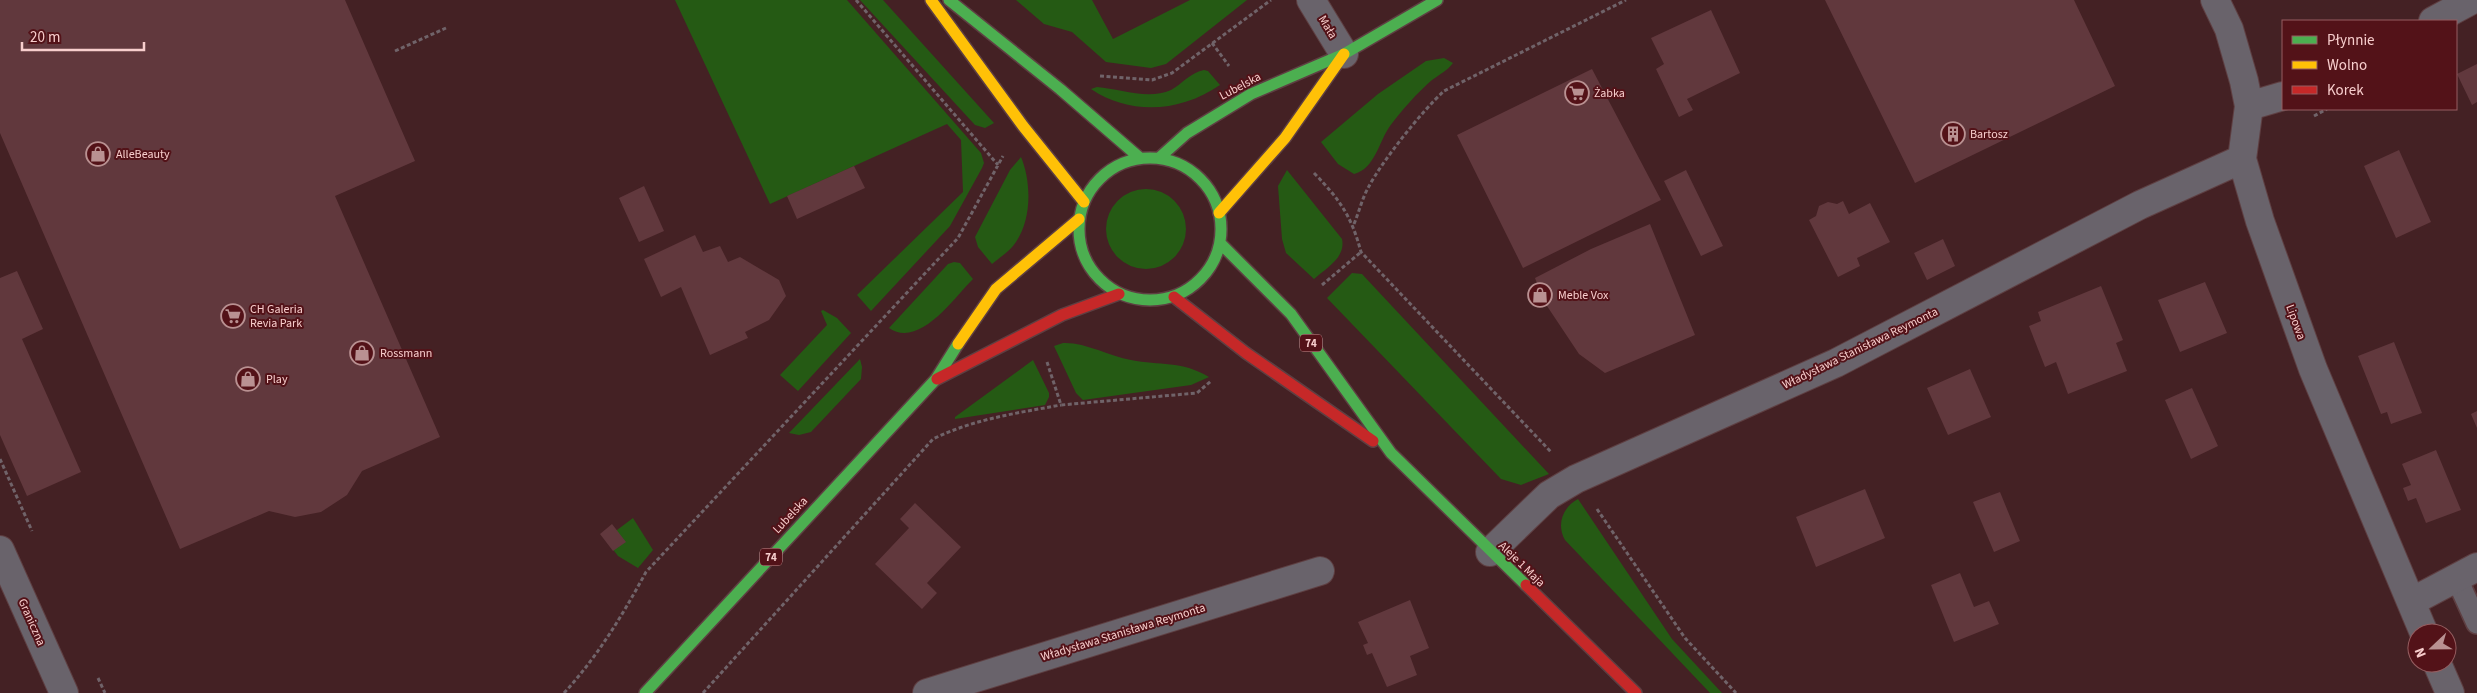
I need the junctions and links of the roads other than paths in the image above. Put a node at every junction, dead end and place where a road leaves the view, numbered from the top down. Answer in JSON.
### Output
{"nodes":[{"id":1,"x":931,"y":0,"type":"edge"},
{"id":2,"x":949,"y":0,"type":"edge"},
{"id":3,"x":1311,"y":0,"type":"edge"},
{"id":4,"x":1437,"y":0,"type":"edge"},
{"id":5,"x":2215,"y":0,"type":"edge"},
{"id":6,"x":2472,"y":0,"type":"edge"},
{"id":7,"x":2435,"y":20,"type":"edge"},
{"id":8,"x":1344,"y":54,"type":"junction"},
{"id":9,"x":2282,"y":96,"type":"edge"},
{"id":10,"x":2249,"y":106,"type":"junction"},
{"id":11,"x":1140,"y":158,"type":"junction"},
{"id":12,"x":1159,"y":158,"type":"junction"},
{"id":13,"x":2242,"y":158,"type":"junction"},
{"id":14,"x":1084,"y":202,"type":"junction"},
{"id":15,"x":1219,"y":213,"type":"junction"},
{"id":16,"x":1079,"y":219,"type":"junction"},
{"id":17,"x":1220,"y":242,"type":"junction"},
{"id":18,"x":1119,"y":294,"type":"junction"},
{"id":19,"x":1174,"y":297,"type":"junction"},
{"id":20,"x":936,"y":379,"type":"junction"},
{"id":21,"x":1390,"y":453,"type":"junction"},
{"id":22,"x":0,"y":550,"type":"edge"},
{"id":23,"x":1490,"y":552,"type":"junction"},
{"id":24,"x":1320,"y":572,"type":"dead end"},
{"id":25,"x":2467,"y":572,"type":"edge"},
{"id":26,"x":2411,"y":602,"type":"junction"},
{"id":27,"x":2420,"y":623,"type":"edge"},
{"id":28,"x":2477,"y":623,"type":"edge"},
{"id":29,"x":2441,"y":673,"type":"edge"},
{"id":30,"x":64,"y":693,"type":"edge"},
{"id":31,"x":645,"y":693,"type":"edge"},
{"id":32,"x":927,"y":693,"type":"edge"},
{"id":33,"x":1636,"y":693,"type":"edge"},
{"id":34,"x":2450,"y":693,"type":"edge"}],
"edges":[{"from":1,"to":14,"type":"main road"},
{"from":2,"to":11,"type":"main road"},
{"from":3,"to":8,"type":"street","name":"Mała"},
{"from":4,"to":8,"type":"main road","name":"Lubelska"},
{"from":5,"to":10,"type":"street","name":"Lipowa"},
{"from":6,"to":7,"type":"street"},
{"from":8,"to":12,"type":"main road","name":"Lubelska"},
{"from":8,"to":15,"type":"main road","name":"Lubelska"},
{"from":9,"to":10,"type":"street"},
{"from":10,"to":13,"type":"street","name":"Lipowa"},
{"from":11,"to":12,"type":"main road"},
{"from":11,"to":14,"type":"main road"},
{"from":12,"to":15,"type":"main road"},
{"from":13,"to":23,"type":"street","name":"Władysława Stanisława Reymonta"},
{"from":13,"to":26,"type":"street","name":"Lipowa"},
{"from":14,"to":16,"type":"main road"},
{"from":15,"to":17,"type":"main road"},
{"from":16,"to":18,"type":"main road"},
{"from":16,"to":20,"type":"main road","name":"Lubelska","number":"74"},
{"from":17,"to":19,"type":"main road"},
{"from":17,"to":21,"type":"main road","name":"Aleje 1 Maja","number":"74"},
{"from":18,"to":19,"type":"main road"},
{"from":18,"to":20,"type":"main road","name":"Lubelska","number":"74"},
{"from":19,"to":21,"type":"main road","name":"Aleje 1 Maja","number":"74"},
{"from":20,"to":31,"type":"main road","name":"Lubelska","number":"74"},
{"from":21,"to":23,"type":"main road","name":"Aleje 1 Maja","number":"74"},
{"from":22,"to":30,"type":"street","name":"Graniczna"},
{"from":23,"to":33,"type":"main road","name":"Aleje 1 Maja","number":"74"},
{"from":24,"to":32,"type":"street","name":"Władysława Stanisława Reymonta"},
{"from":25,"to":26,"type":"street"},
{"from":25,"to":28,"type":"lane"},
{"from":26,"to":27,"type":"street","name":"Lipowa"},
{"from":29,"to":34,"type":"street"}]}
